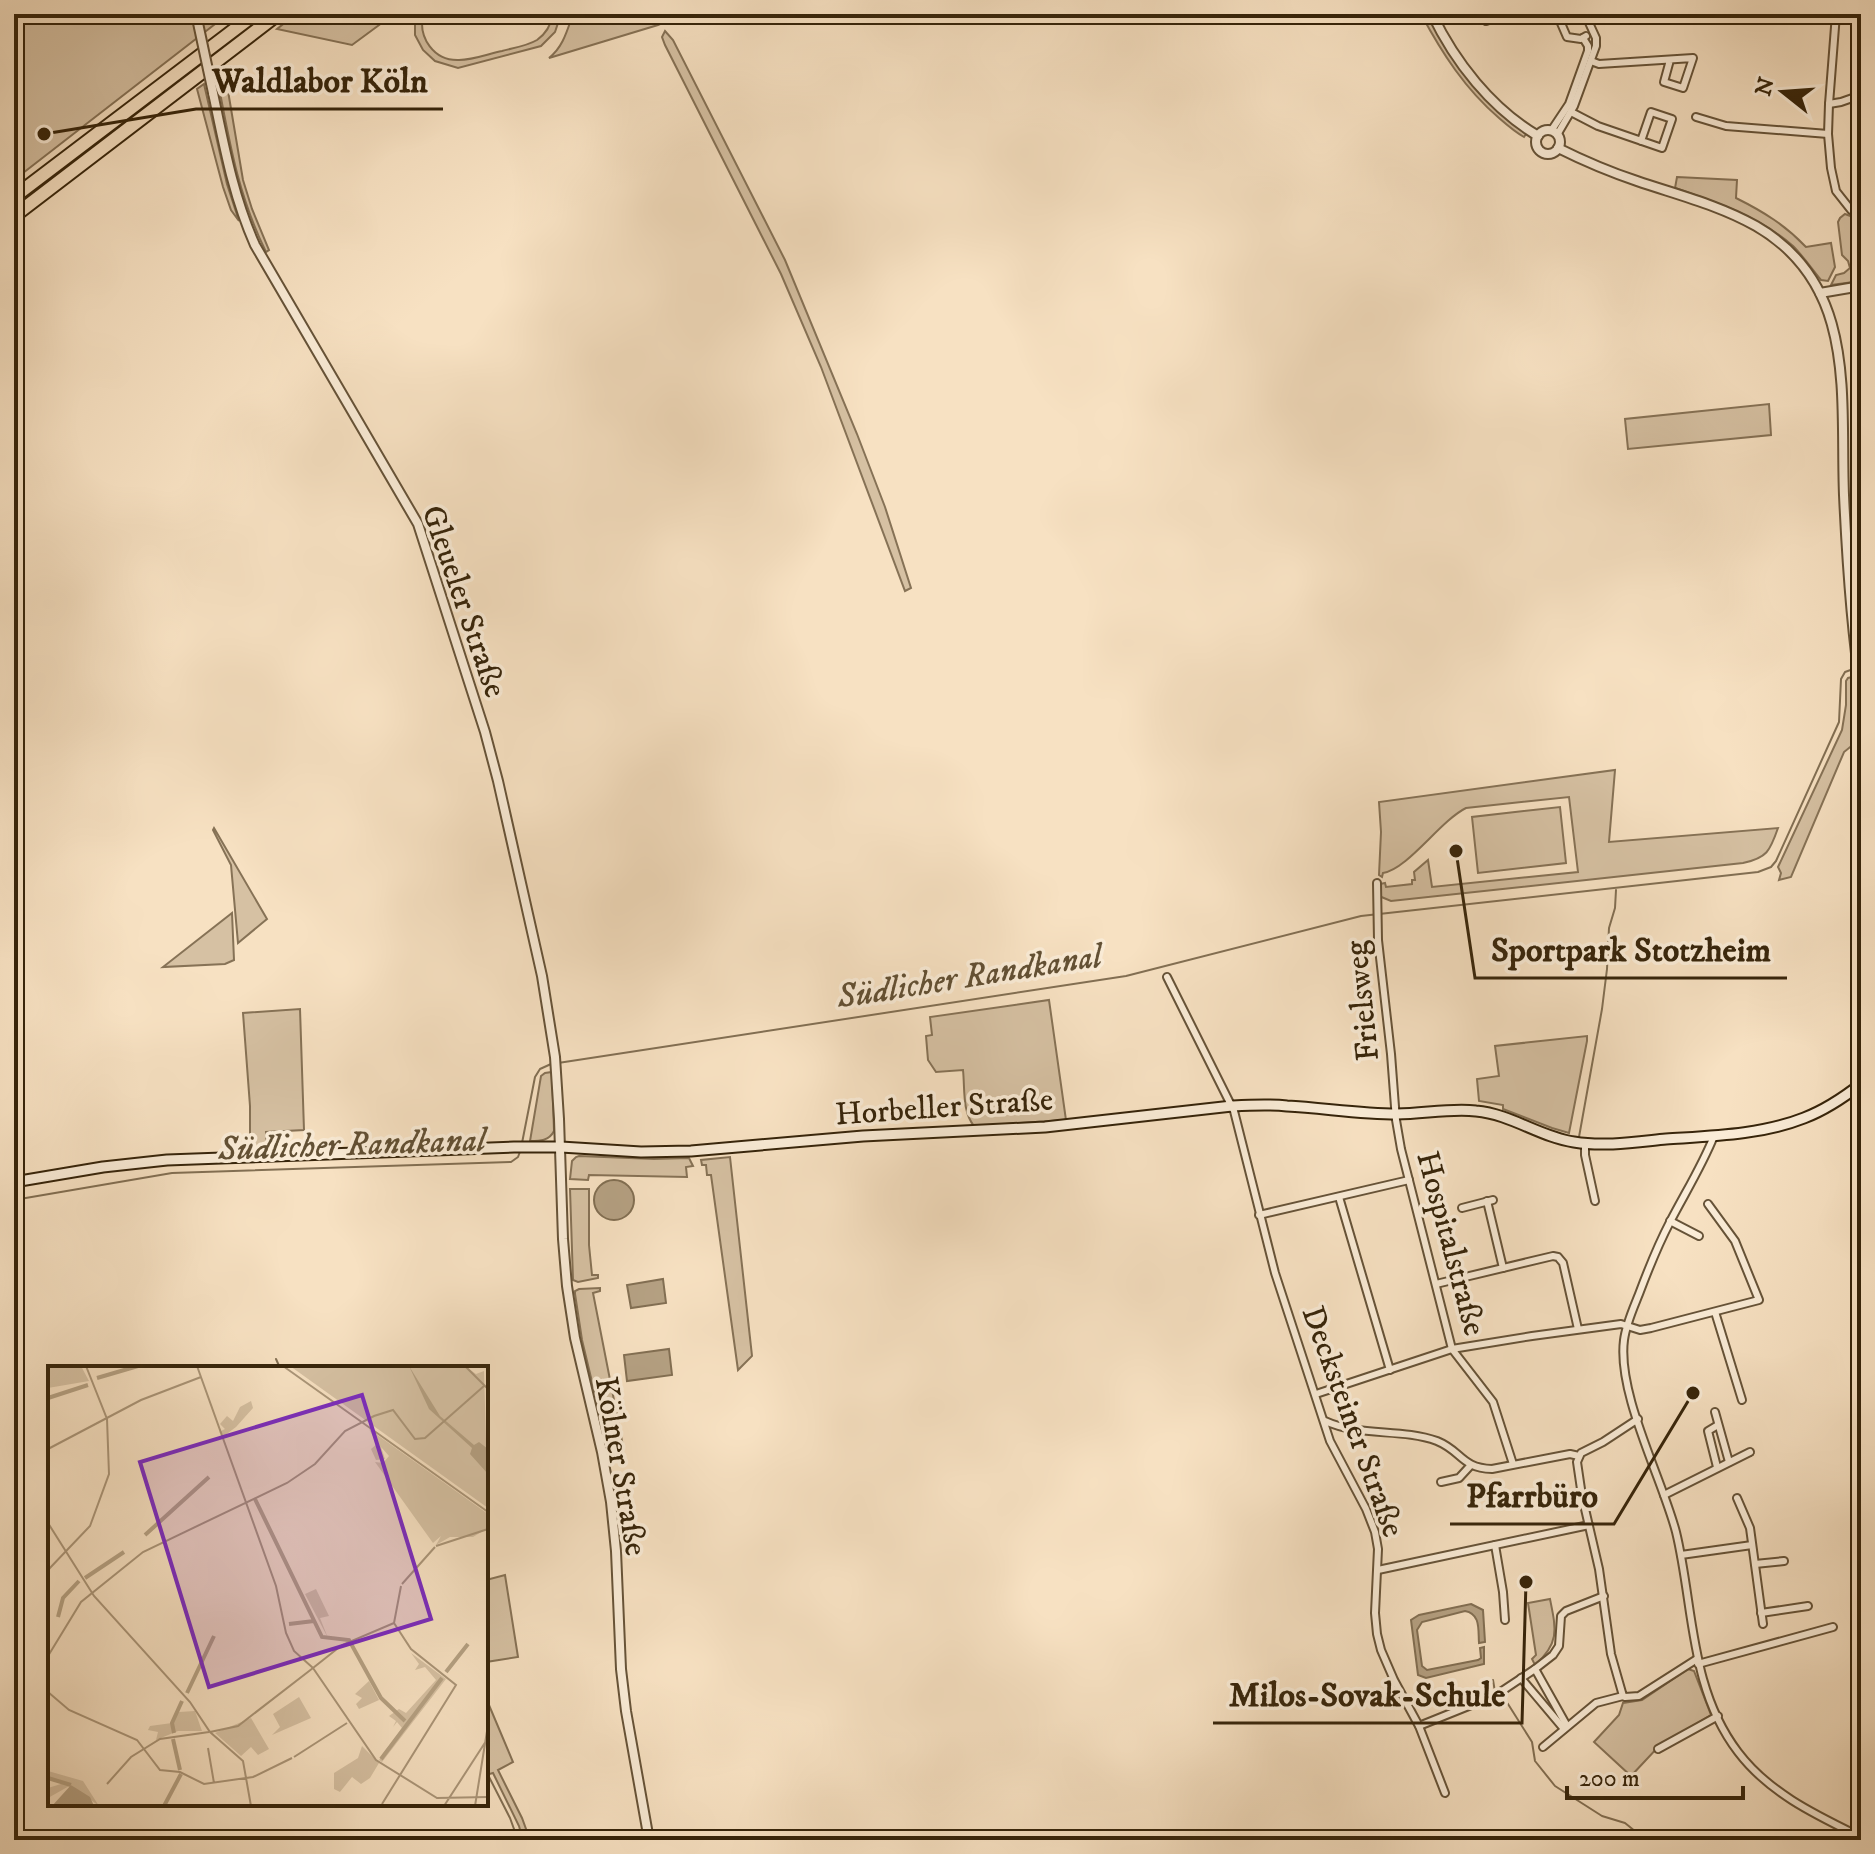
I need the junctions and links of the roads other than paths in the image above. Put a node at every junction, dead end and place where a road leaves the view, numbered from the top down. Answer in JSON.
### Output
{"nodes":[{"id":1,"x":255,"y":14,"type":"edge"},
{"id":2,"x":278,"y":14,"type":"edge"},
{"id":3,"x":1432,"y":14,"type":"edge"},
{"id":4,"x":1480,"y":14,"type":"edge"},
{"id":5,"x":1557,"y":14,"type":"edge"},
{"id":6,"x":1585,"y":14,"type":"edge"},
{"id":7,"x":1836,"y":14,"type":"edge"},
{"id":8,"x":1499,"y":15,"type":"edge"},
{"id":9,"x":197,"y":18,"type":"edge"},
{"id":10,"x":1593,"y":33,"type":"junction"},
{"id":11,"x":1583,"y":38,"type":"junction"},
{"id":12,"x":1670,"y":60,"type":"junction"},
{"id":13,"x":1591,"y":61,"type":"junction"},
{"id":14,"x":1861,"y":95,"type":"edge"},
{"id":15,"x":1829,"y":104,"type":"junction"},
{"id":16,"x":1571,"y":112,"type":"junction"},
{"id":17,"x":1696,"y":117,"type":"dead end"},
{"id":18,"x":1554,"y":133,"type":"junction"},
{"id":19,"x":1828,"y":134,"type":"junction"},
{"id":20,"x":1538,"y":136,"type":"junction"},
{"id":21,"x":1641,"y":141,"type":"junction"},
{"id":22,"x":1558,"y":148,"type":"junction"},
{"id":23,"x":14,"y":197,"type":"edge"},
{"id":24,"x":14,"y":216,"type":"edge"},
{"id":25,"x":1861,"y":216,"type":"edge"},
{"id":26,"x":1861,"y":286,"type":"edge"},
{"id":27,"x":1820,"y":293,"type":"junction"},
{"id":28,"x":1861,"y":690,"type":"edge"},
{"id":29,"x":1377,"y":883,"type":"dead end"},
{"id":30,"x":1167,"y":977,"type":"dead end"},
{"id":31,"x":1861,"y":1084,"type":"edge"},
{"id":32,"x":1232,"y":1106,"type":"junction"},
{"id":33,"x":1395,"y":1114,"type":"junction"},
{"id":34,"x":1714,"y":1136,"type":"junction"},
{"id":35,"x":1585,"y":1144,"type":"junction"},
{"id":36,"x":561,"y":1147,"type":"junction"},
{"id":37,"x":1409,"y":1180,"type":"junction"},
{"id":38,"x":14,"y":1182,"type":"edge"},
{"id":39,"x":1339,"y":1197,"type":"junction"},
{"id":40,"x":1595,"y":1201,"type":"dead end"},
{"id":41,"x":1708,"y":1204,"type":"dead end"},
{"id":42,"x":1462,"y":1208,"type":"dead end"},
{"id":43,"x":1259,"y":1215,"type":"junction"},
{"id":44,"x":1670,"y":1221,"type":"junction"},
{"id":45,"x":1699,"y":1236,"type":"dead end"},
{"id":46,"x":1503,"y":1268,"type":"junction"},
{"id":47,"x":1436,"y":1284,"type":"junction"},
{"id":48,"x":1715,"y":1312,"type":"junction"},
{"id":49,"x":1627,"y":1326,"type":"junction"},
{"id":50,"x":1578,"y":1329,"type":"junction"},
{"id":51,"x":1452,"y":1349,"type":"junction"},
{"id":52,"x":1390,"y":1370,"type":"junction"},
{"id":53,"x":1316,"y":1394,"type":"junction"},
{"id":54,"x":1742,"y":1400,"type":"dead end"},
{"id":55,"x":1715,"y":1412,"type":"dead end"},
{"id":56,"x":1638,"y":1419,"type":"junction"},
{"id":57,"x":1325,"y":1421,"type":"junction"},
{"id":58,"x":1718,"y":1425,"type":"junction"},
{"id":59,"x":1345,"y":1429,"type":"junction"},
{"id":60,"x":1330,"y":1441,"type":"junction"},
{"id":61,"x":1750,"y":1452,"type":"dead end"},
{"id":62,"x":1579,"y":1456,"type":"junction"},
{"id":63,"x":1729,"y":1462,"type":"junction"},
{"id":64,"x":1513,"y":1464,"type":"junction"},
{"id":65,"x":1470,"y":1466,"type":"junction"},
{"id":66,"x":1717,"y":1467,"type":"junction"},
{"id":67,"x":1441,"y":1482,"type":"dead end"},
{"id":68,"x":1664,"y":1495,"type":"junction"},
{"id":69,"x":1737,"y":1498,"type":"dead end"},
{"id":70,"x":1589,"y":1525,"type":"junction"},
{"id":71,"x":1495,"y":1545,"type":"junction"},
{"id":72,"x":1752,"y":1545,"type":"junction"},
{"id":73,"x":1681,"y":1555,"type":"junction"},
{"id":74,"x":1784,"y":1561,"type":"dead end"},
{"id":75,"x":1755,"y":1564,"type":"junction"},
{"id":76,"x":1378,"y":1570,"type":"junction"},
{"id":77,"x":1604,"y":1596,"type":"junction"},
{"id":78,"x":1808,"y":1606,"type":"dead end"},
{"id":79,"x":1761,"y":1613,"type":"junction"},
{"id":80,"x":1505,"y":1620,"type":"dead end"},
{"id":81,"x":1763,"y":1624,"type":"dead end"},
{"id":82,"x":1833,"y":1627,"type":"dead end"},
{"id":83,"x":1698,"y":1661,"type":"junction"},
{"id":84,"x":1535,"y":1669,"type":"junction"},
{"id":85,"x":1521,"y":1678,"type":"junction"},
{"id":86,"x":1623,"y":1696,"type":"junction"},
{"id":87,"x":1718,"y":1716,"type":"junction"},
{"id":88,"x":1419,"y":1726,"type":"junction"},
{"id":89,"x":1565,"y":1728,"type":"junction"},
{"id":90,"x":1543,"y":1747,"type":"dead end"},
{"id":91,"x":1658,"y":1749,"type":"dead end"},
{"id":92,"x":1445,"y":1793,"type":"dead end"},
{"id":93,"x":1861,"y":1837,"type":"edge"},
{"id":94,"x":649,"y":1840,"type":"edge"}],
"edges":[{"from":1,"to":23,"type":"highway"},
{"from":2,"to":24,"type":"highway"},
{"from":3,"to":20,"type":"street"},
{"from":4,"to":8,"type":"street"},
{"from":5,"to":11,"type":"street"},
{"from":6,"to":10,"type":"street"},
{"from":7,"to":15,"type":"street"},
{"from":9,"to":36,"type":"street","name":"Gleueler Straße","bridge":true},
{"from":10,"to":11,"type":"street"},
{"from":10,"to":13,"type":"street"},
{"from":11,"to":18,"type":"street"},
{"from":12,"to":12,"type":"street"},
{"from":12,"to":13,"type":"street"},
{"from":13,"to":16,"type":"street"},
{"from":14,"to":15,"type":"street"},
{"from":15,"to":19,"type":"street"},
{"from":16,"to":18,"type":"street"},
{"from":16,"to":21,"type":"street"},
{"from":17,"to":19,"type":"street"},
{"from":18,"to":20,"type":"street"},
{"from":18,"to":22,"type":"street"},
{"from":19,"to":25,"type":"street"},
{"from":20,"to":22,"type":"street"},
{"from":21,"to":21,"type":"street"},
{"from":22,"to":27,"type":"street"},
{"from":26,"to":27,"type":"street"},
{"from":27,"to":28,"type":"street"},
{"from":29,"to":33,"type":"street","name":"Frielsweg"},
{"from":30,"to":32,"type":"street","name":"Decksteiner Straße"},
{"from":31,"to":34,"type":"main road","name":"Horbeller Straße"},
{"from":32,"to":33,"type":"main road","name":"Horbeller Straße"},
{"from":32,"to":36,"type":"main road","name":"Horbeller Straße"},
{"from":32,"to":43,"type":"street","name":"Decksteiner Straße"},
{"from":33,"to":35,"type":"main road","name":"Horbeller Straße"},
{"from":33,"to":37,"type":"street","name":"Hospitalstraße"},
{"from":34,"to":35,"type":"main road","name":"Horbeller Straße"},
{"from":34,"to":44,"type":"street"},
{"from":35,"to":40,"type":"street"},
{"from":36,"to":38,"type":"main road","name":"Horbeller Straße"},
{"from":36,"to":94,"type":"street","name":"Kölner Straße"},
{"from":37,"to":39,"type":"street"},
{"from":37,"to":47,"type":"street","name":"Hospitalstraße"},
{"from":39,"to":43,"type":"street"},
{"from":39,"to":52,"type":"street"},
{"from":41,"to":48,"type":"street"},
{"from":42,"to":46,"type":"street"},
{"from":43,"to":53,"type":"street","name":"Decksteiner Straße"},
{"from":44,"to":45,"type":"street"},
{"from":44,"to":49,"type":"street"},
{"from":46,"to":47,"type":"street"},
{"from":46,"to":50,"type":"street"},
{"from":47,"to":51,"type":"street","name":"Hospitalstraße"},
{"from":48,"to":49,"type":"street"},
{"from":48,"to":54,"type":"street"},
{"from":49,"to":50,"type":"street"},
{"from":49,"to":56,"type":"street"},
{"from":50,"to":51,"type":"street"},
{"from":51,"to":52,"type":"street"},
{"from":51,"to":64,"type":"street","name":"Hospitalstraße"},
{"from":52,"to":53,"type":"street"},
{"from":53,"to":57,"type":"street","name":"Decksteiner Straße"},
{"from":55,"to":58,"type":"street"},
{"from":56,"to":62,"type":"street"},
{"from":56,"to":68,"type":"street"},
{"from":57,"to":59,"type":"street"},
{"from":57,"to":60,"type":"street","name":"Decksteiner Straße"},
{"from":58,"to":63,"type":"street"},
{"from":58,"to":66,"type":"street"},
{"from":59,"to":60,"type":"street"},
{"from":59,"to":65,"type":"street"},
{"from":60,"to":76,"type":"street","name":"Decksteiner Straße"},
{"from":61,"to":63,"type":"street"},
{"from":62,"to":64,"type":"street"},
{"from":62,"to":70,"type":"street"},
{"from":63,"to":66,"type":"street"},
{"from":64,"to":65,"type":"street"},
{"from":65,"to":67,"type":"street"},
{"from":66,"to":68,"type":"street"},
{"from":68,"to":73,"type":"street"},
{"from":69,"to":72,"type":"street"},
{"from":70,"to":71,"type":"street"},
{"from":70,"to":77,"type":"street"},
{"from":71,"to":76,"type":"street"},
{"from":71,"to":80,"type":"street"},
{"from":72,"to":73,"type":"street"},
{"from":72,"to":75,"type":"street"},
{"from":73,"to":83,"type":"street"},
{"from":74,"to":75,"type":"street"},
{"from":75,"to":79,"type":"street"},
{"from":76,"to":88,"type":"street","name":"Decksteiner Straße"},
{"from":77,"to":84,"type":"street"},
{"from":77,"to":86,"type":"street"},
{"from":78,"to":79,"type":"street"},
{"from":79,"to":81,"type":"street"},
{"from":82,"to":83,"type":"street"},
{"from":83,"to":86,"type":"street"},
{"from":83,"to":87,"type":"street"},
{"from":84,"to":85,"type":"street"},
{"from":84,"to":89,"type":"street"},
{"from":85,"to":88,"type":"street"},
{"from":85,"to":89,"type":"street"},
{"from":86,"to":89,"type":"street"},
{"from":87,"to":91,"type":"street"},
{"from":87,"to":93,"type":"street"},
{"from":88,"to":92,"type":"street","name":"Decksteiner Straße"},
{"from":89,"to":90,"type":"street"}]}
